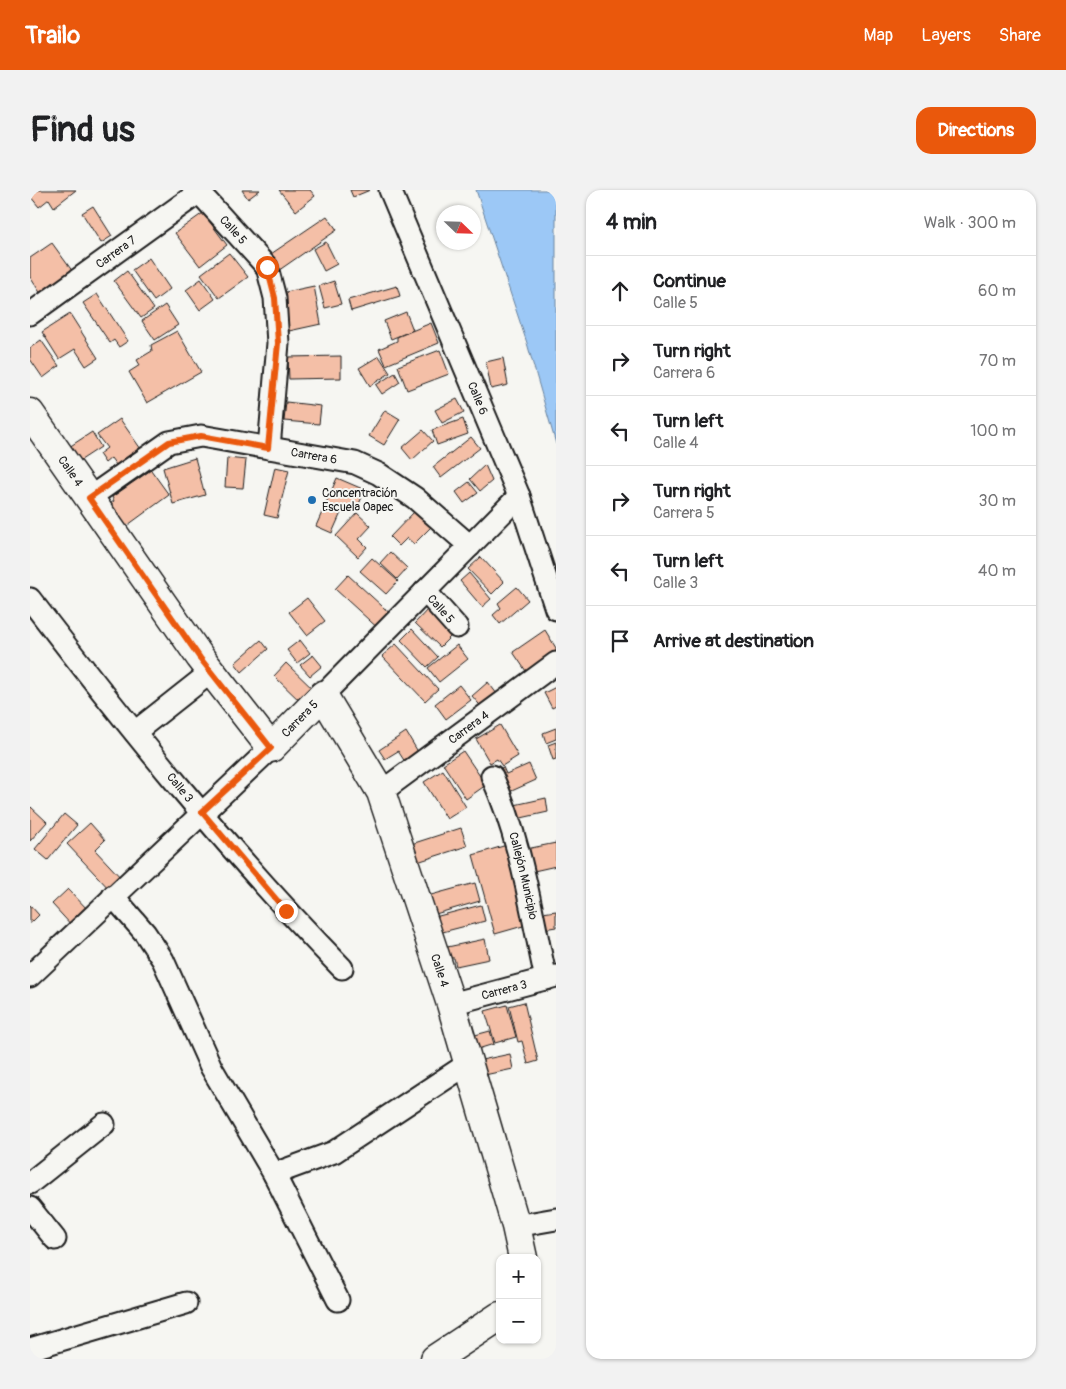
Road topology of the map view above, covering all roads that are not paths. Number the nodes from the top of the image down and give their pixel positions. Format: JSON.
{"nodes":[{"id":1,"x":390,"y":190,"type":"edge"},
{"id":2,"x":199,"y":191,"type":"edge"},
{"id":3,"x":30,"y":314,"type":"edge"},
{"id":4,"x":30,"y":413,"type":"edge"},
{"id":5,"x":268,"y":448,"type":"junction"},
{"id":6,"x":519,"y":496,"type":"junction"},
{"id":7,"x":89,"y":498,"type":"junction"},
{"id":8,"x":470,"y":546,"type":"junction"},
{"id":9,"x":425,"y":592,"type":"junction"},
{"id":10,"x":30,"y":599,"type":"edge"},
{"id":11,"x":556,"y":610,"type":"edge"},
{"id":12,"x":456,"y":627,"type":"dead end"},
{"id":13,"x":556,"y":663,"type":"edge"},
{"id":14,"x":211,"y":672,"type":"junction"},
{"id":15,"x":323,"y":695,"type":"junction"},
{"id":16,"x":134,"y":732,"type":"junction"},
{"id":17,"x":271,"y":748,"type":"junction"},
{"id":18,"x":492,"y":776,"type":"dead end"},
{"id":19,"x":381,"y":792,"type":"junction"},
{"id":20,"x":202,"y":812,"type":"junction"},
{"id":21,"x":113,"y":896,"type":"junction"},
{"id":22,"x":342,"y":968,"type":"dead end"},
{"id":23,"x":30,"y":976,"type":"edge"},
{"id":24,"x":551,"y":977,"type":"edge"},
{"id":25,"x":451,"y":1004,"type":"junction"},
{"id":26,"x":469,"y":1063,"type":"junction"},
{"id":27,"x":104,"y":1124,"type":"dead end"},
{"id":28,"x":274,"y":1174,"type":"junction"},
{"id":29,"x":30,"y":1182,"type":"edge"},
{"id":30,"x":30,"y":1208,"type":"edge"},
{"id":31,"x":556,"y":1219,"type":"edge"},
{"id":32,"x":516,"y":1226,"type":"junction"},
{"id":33,"x":55,"y":1239,"type":"dead end"},
{"id":34,"x":522,"y":1254,"type":"edge"},
{"id":35,"x":338,"y":1300,"type":"dead end"},
{"id":36,"x":186,"y":1303,"type":"dead end"},
{"id":37,"x":496,"y":1319,"type":"edge"},
{"id":38,"x":30,"y":1349,"type":"edge"},
{"id":39,"x":435,"y":1359,"type":"edge"}],
"edges":[{"from":1,"to":6,"type":"street","name":"Calle 6"},
{"from":2,"to":3,"type":"street","name":"Carrera 7"},
{"from":2,"to":5,"type":"street","name":"Calle 5"},
{"from":4,"to":7,"type":"street","name":"Calle 4"},
{"from":5,"to":7,"type":"street","name":"Carrera 6"},
{"from":5,"to":8,"type":"street","name":"Carrera 6"},
{"from":6,"to":8,"type":"street","name":"Carrera 5"},
{"from":6,"to":11,"type":"street","name":"Calle 6"},
{"from":7,"to":14,"type":"street","name":"Calle 4"},
{"from":8,"to":9,"type":"street","name":"Carrera 5"},
{"from":9,"to":12,"type":"street","name":"Calle 5"},
{"from":9,"to":15,"type":"street","name":"Carrera 5"},
{"from":10,"to":16,"type":"street","name":"Calle 3"},
{"from":13,"to":19,"type":"street","name":"Carrera 4"},
{"from":14,"to":16,"type":"street"},
{"from":14,"to":17,"type":"street","name":"Calle 4"},
{"from":15,"to":17,"type":"street","name":"Carrera 5"},
{"from":15,"to":19,"type":"street","name":"Calle 4"},
{"from":16,"to":20,"type":"street","name":"Calle 3"},
{"from":17,"to":20,"type":"street","name":"Carrera 5"},
{"from":18,"to":24,"type":"street","name":"Callejón Municipio"},
{"from":19,"to":25,"type":"street","name":"Calle 4"},
{"from":20,"to":21,"type":"street","name":"Carrera 5"},
{"from":20,"to":22,"type":"street","name":"Calle 3"},
{"from":21,"to":23,"type":"street","name":"Carrera 5"},
{"from":21,"to":28,"type":"street"},
{"from":24,"to":25,"type":"street","name":"Carrera 3"},
{"from":25,"to":26,"type":"street","name":"Calle 4"},
{"from":26,"to":28,"type":"street"},
{"from":26,"to":32,"type":"street","name":"Calle 4"},
{"from":27,"to":29,"type":"street"},
{"from":28,"to":35,"type":"street"},
{"from":30,"to":33,"type":"street"},
{"from":31,"to":32,"type":"street"},
{"from":32,"to":34,"type":"street","name":"Calle 4"},
{"from":36,"to":38,"type":"street"},
{"from":37,"to":39,"type":"street"}]}
